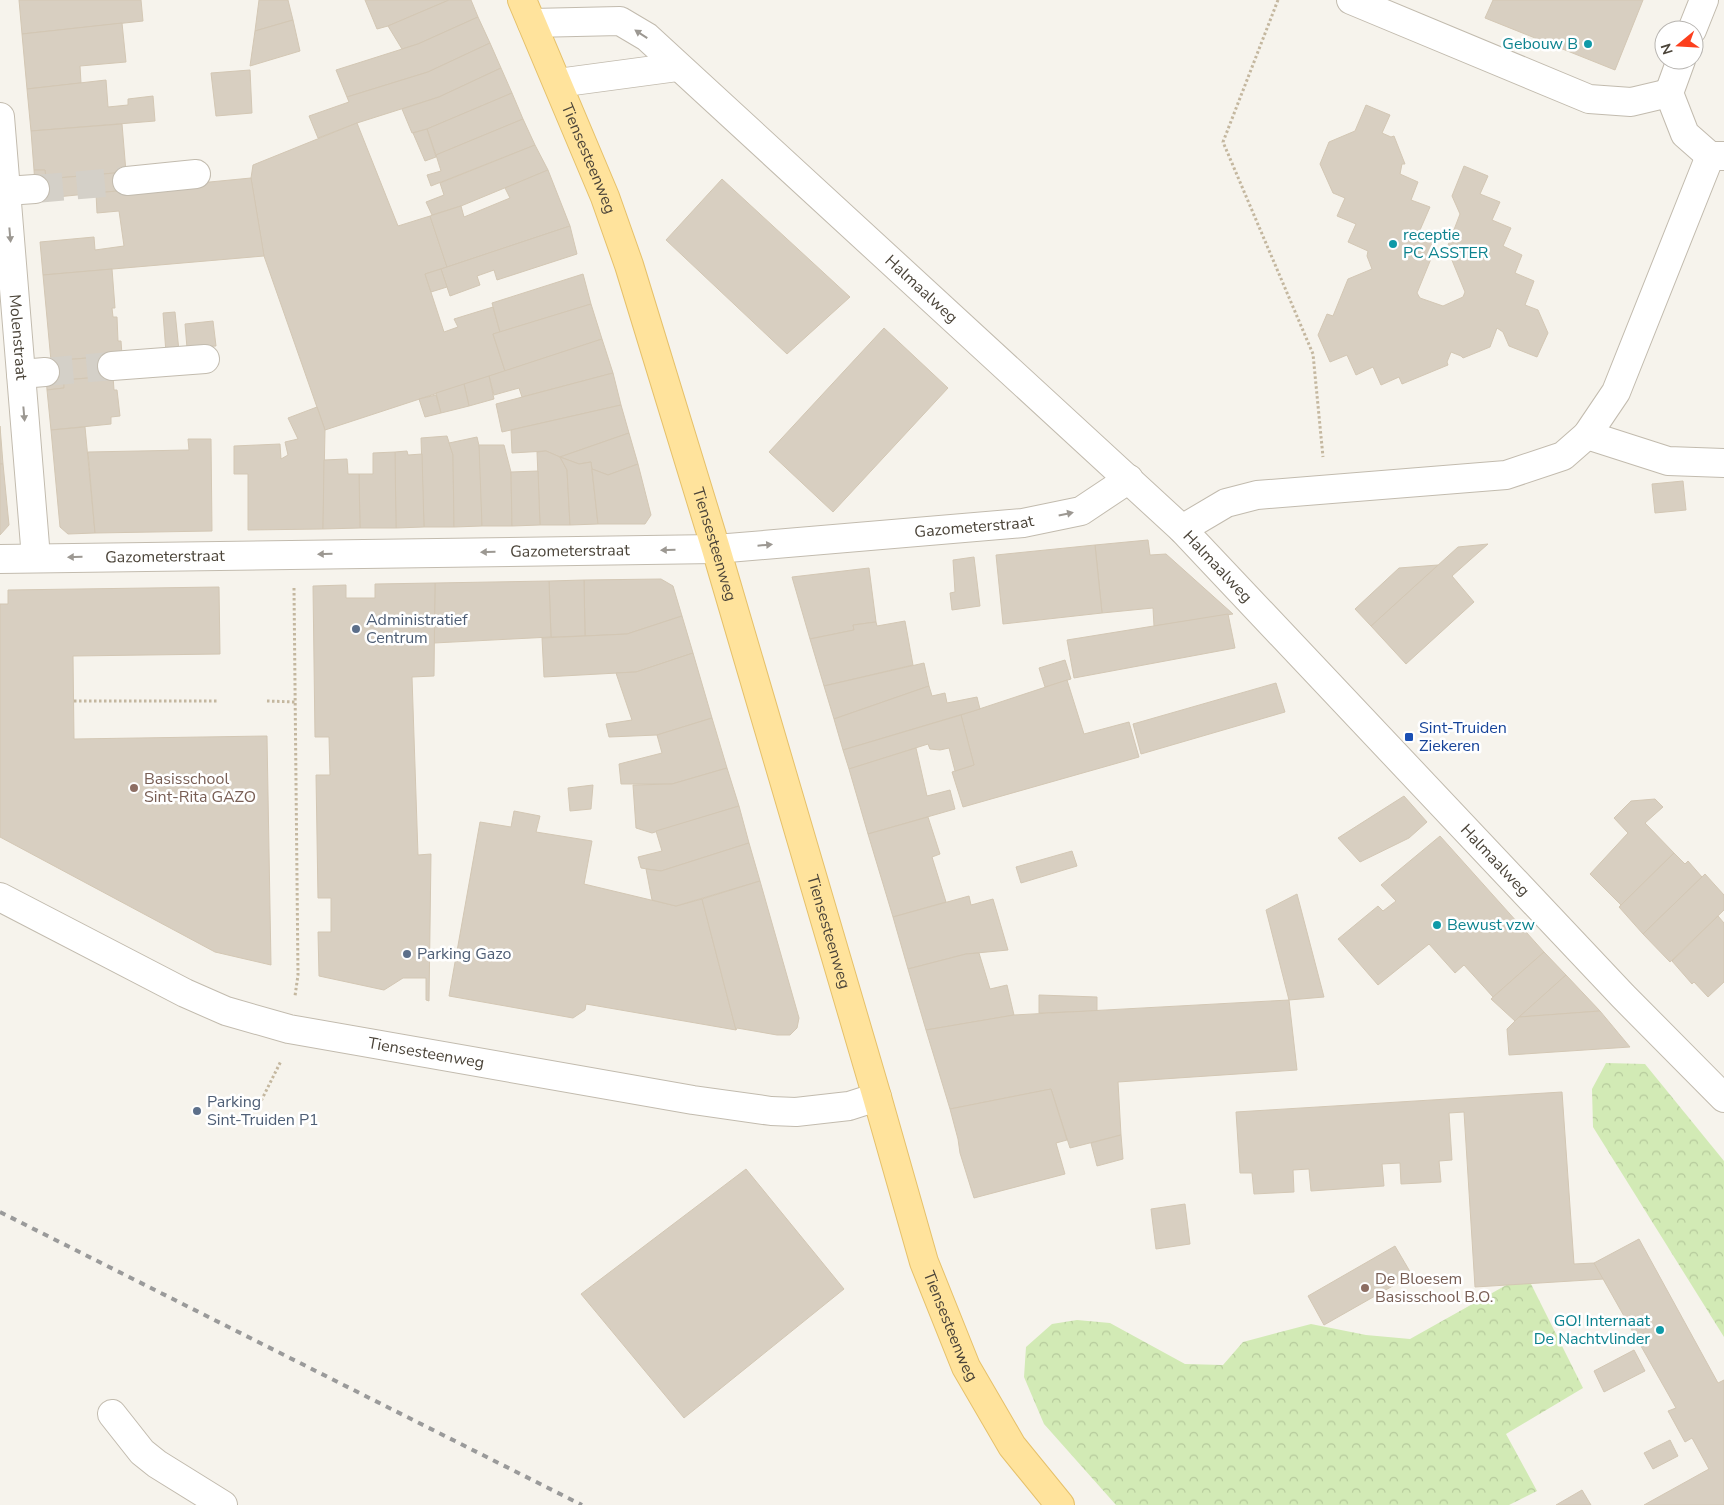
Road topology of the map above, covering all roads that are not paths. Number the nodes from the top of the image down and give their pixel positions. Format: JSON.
{"nodes":[{"id":1,"x":1351,"y":0,"type":"edge"},
{"id":2,"x":1704,"y":0,"type":"edge"},
{"id":3,"x":527,"y":11,"type":"edge"},
{"id":4,"x":1696,"y":20,"type":"edge"},
{"id":5,"x":677,"y":66,"type":"junction"},
{"id":6,"x":1677,"y":70,"type":"edge"},
{"id":7,"x":558,"y":83,"type":"junction"},
{"id":8,"x":1669,"y":93,"type":"junction"},
{"id":9,"x":0,"y":117,"type":"edge"},
{"id":10,"x":1717,"y":156,"type":"edge"},
{"id":11,"x":196,"y":174,"type":"dead end"},
{"id":12,"x":127,"y":181,"type":"tunnel mouth"},
{"id":13,"x":35,"y":189,"type":"tunnel mouth"},
{"id":14,"x":6,"y":190,"type":"junction"},
{"id":15,"x":205,"y":359,"type":"dead end"},
{"id":16,"x":112,"y":366,"type":"tunnel mouth"},
{"id":17,"x":1587,"y":436,"type":"junction"},
{"id":18,"x":1724,"y":463,"type":"edge"},
{"id":19,"x":1129,"y":478,"type":"junction"},
{"id":20,"x":1182,"y":529,"type":"junction"},
{"id":21,"x":716,"y":549,"type":"junction"},
{"id":22,"x":36,"y":558,"type":"junction"},
{"id":23,"x":0,"y":559,"type":"edge"},
{"id":24,"x":0,"y":896,"type":"edge"},
{"id":25,"x":877,"y":1097,"type":"junction"},
{"id":26,"x":1724,"y":1098,"type":"edge"},
{"id":27,"x":112,"y":1414,"type":"dead end"},
{"id":28,"x":223,"y":1505,"type":"edge"},
{"id":29,"x":1060,"y":1505,"type":"edge"}],
"edges":[{"from":1,"to":8,"type":"street"},
{"from":2,"to":4,"type":"street"},
{"from":5,"to":3,"type":"street","name":"Halmaalweg","one_way":true},
{"from":3,"to":7,"type":"main road","name":"Tiensesteenweg"},
{"from":5,"to":7,"type":"street"},
{"from":5,"to":19,"type":"street","name":"Halmaalweg"},
{"from":6,"to":8,"type":"street"},
{"from":7,"to":21,"type":"main road","name":"Tiensesteenweg"},
{"from":8,"to":10,"type":"street"},
{"from":9,"to":14,"type":"street","name":"Molenstraat"},
{"from":10,"to":17,"type":"street"},
{"from":11,"to":12,"type":"street"},
{"from":13,"to":14,"type":"street"},
{"from":14,"to":22,"type":"street","name":"Molenstraat","one_way":true},
{"from":15,"to":16,"type":"street"},
{"from":17,"to":18,"type":"street"},
{"from":17,"to":20,"type":"street"},
{"from":19,"to":20,"type":"street","name":"Halmaalweg"},
{"from":21,"to":19,"type":"street","name":"Gazometerstraat","one_way":true},
{"from":20,"to":26,"type":"street","name":"Halmaalweg"},
{"from":21,"to":22,"type":"street","name":"Gazometerstraat","one_way":true},
{"from":21,"to":25,"type":"main road","name":"Tiensesteenweg"},
{"from":22,"to":23,"type":"street","name":"Gazometerstraat"},
{"from":24,"to":25,"type":"street","name":"Tiensesteenweg"},
{"from":25,"to":29,"type":"main road","name":"Tiensesteenweg"},
{"from":27,"to":28,"type":"street"}]}
